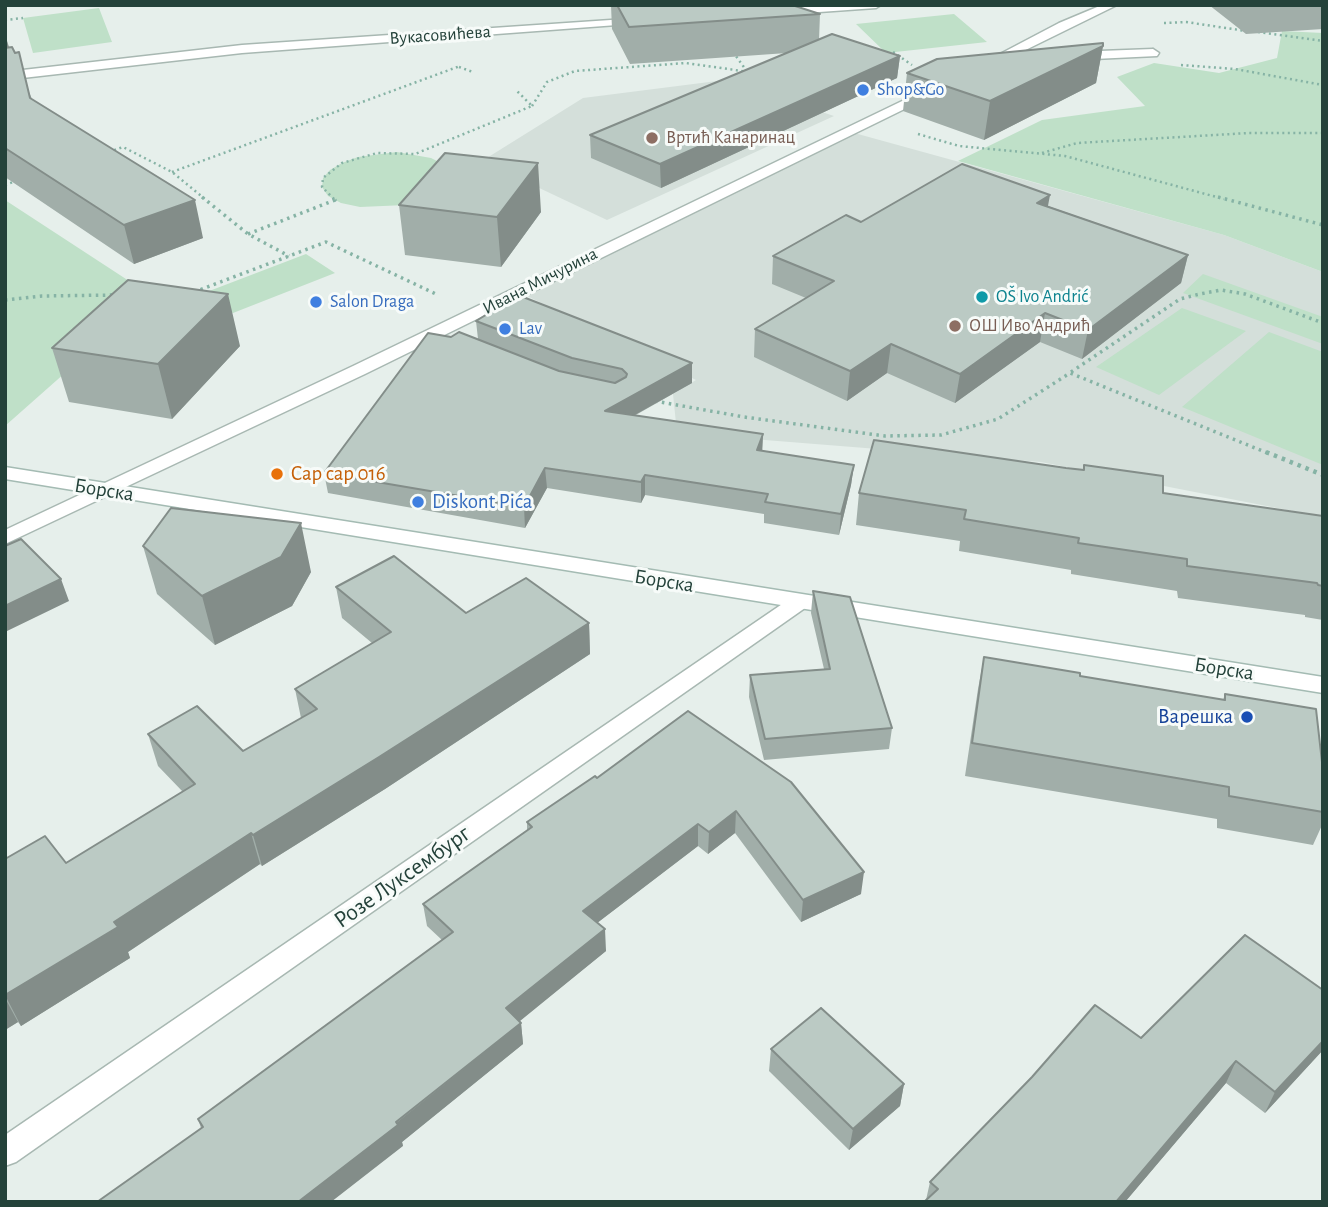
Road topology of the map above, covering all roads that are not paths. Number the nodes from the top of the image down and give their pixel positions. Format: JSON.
{"nodes":[{"id":1,"x":876,"y":5,"type":"edge"},
{"id":2,"x":1112,"y":5,"type":"edge"},
{"id":3,"x":764,"y":13,"type":"edge"},
{"id":4,"x":1070,"y":13,"type":"edge"},
{"id":5,"x":654,"y":20,"type":"edge"},
{"id":6,"x":1153,"y":53,"type":"dead end"},
{"id":7,"x":1008,"y":54,"type":"junction"},
{"id":8,"x":1031,"y":55,"type":"edge"},
{"id":9,"x":1055,"y":56,"type":"edge"},
{"id":10,"x":975,"y":69,"type":"edge"},
{"id":11,"x":5,"y":76,"type":"edge"},
{"id":12,"x":942,"y":85,"type":"edge"},
{"id":13,"x":437,"y":332,"type":"junction"},
{"id":14,"x":461,"y":342,"type":"edge"},
{"id":15,"x":5,"y":473,"type":"edge"},
{"id":16,"x":105,"y":491,"type":"junction"},
{"id":17,"x":5,"y":538,"type":"edge"},
{"id":18,"x":798,"y":603,"type":"junction"},
{"id":19,"x":1323,"y":685,"type":"edge"},
{"id":20,"x":5,"y":1152,"type":"edge"}],
"edges":[{"from":1,"to":3,"type":"street"},
{"from":2,"to":4,"type":"street"},
{"from":4,"to":7,"type":"street"},
{"from":5,"to":11,"type":"street","name":"Вукасовићева"},
{"from":6,"to":9,"type":"street"},
{"from":7,"to":8,"type":"street"},
{"from":7,"to":10,"type":"street"},
{"from":12,"to":13,"type":"street","name":"Ивана Мичурина"},
{"from":13,"to":14,"type":"street"},
{"from":13,"to":16,"type":"street","name":"Ивана Мичурина"},
{"from":15,"to":16,"type":"street","name":"Борска"},
{"from":16,"to":17,"type":"street","name":"Ивана Мичурина"},
{"from":16,"to":18,"type":"street","name":"Борска"},
{"from":18,"to":19,"type":"street","name":"Борска"},
{"from":18,"to":20,"type":"street","name":"Розе Луксембург"}]}
